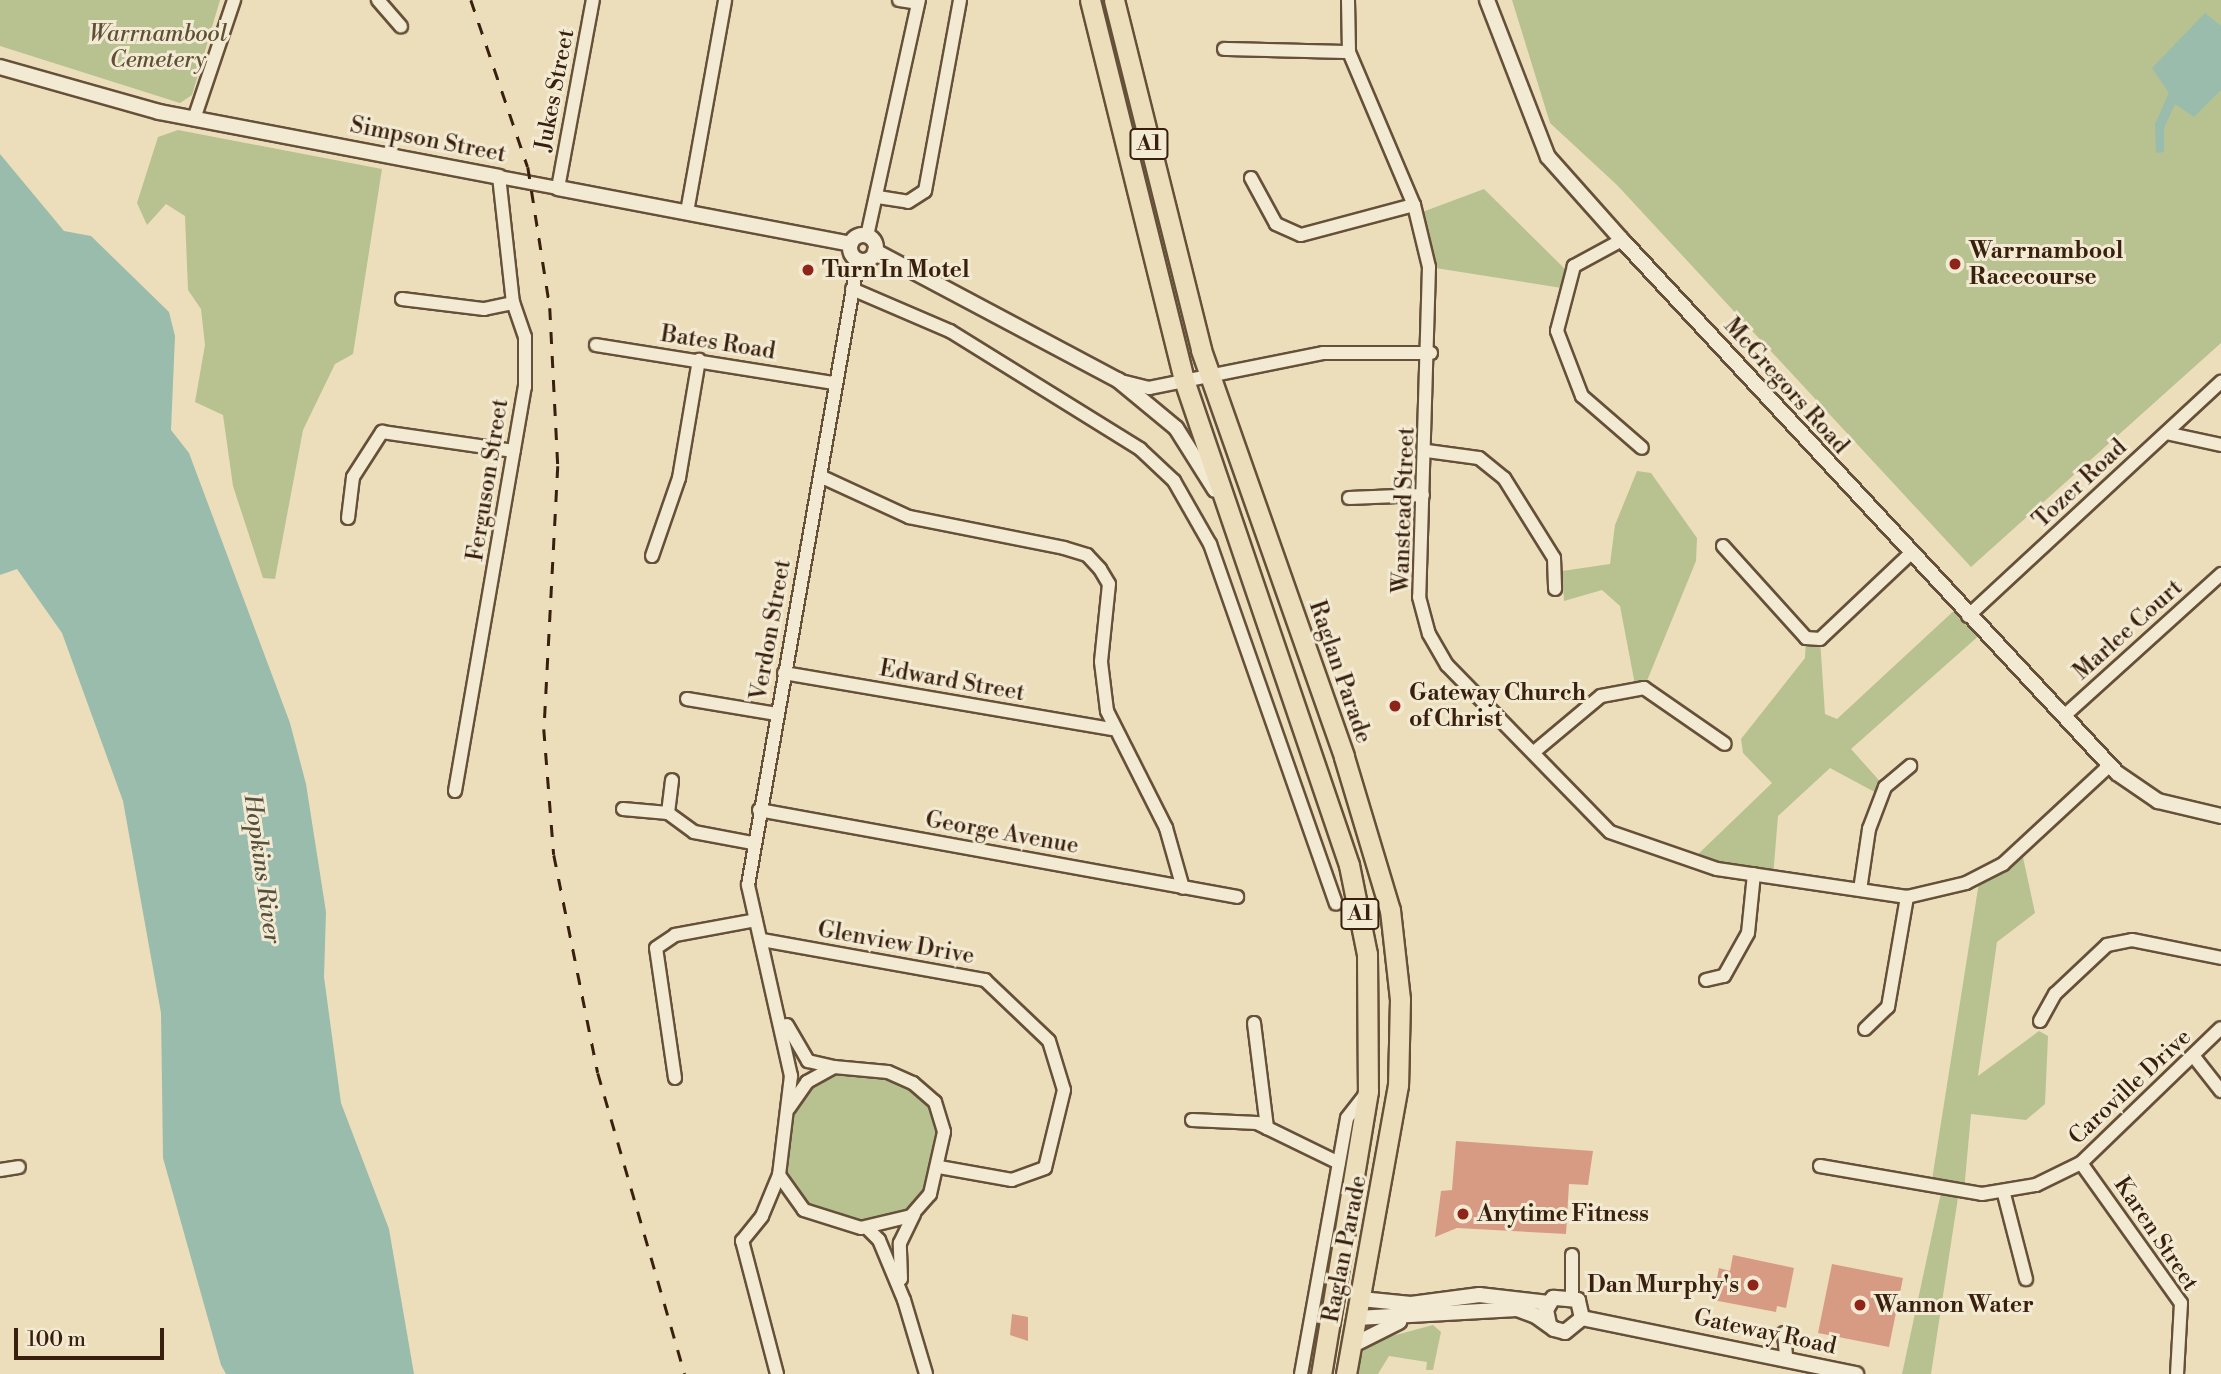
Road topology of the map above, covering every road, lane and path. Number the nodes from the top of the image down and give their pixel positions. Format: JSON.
{"nodes":[{"id":1,"x":234,"y":0,"type":"edge"},
{"id":2,"x":378,"y":0,"type":"edge"},
{"id":3,"x":593,"y":0,"type":"edge"},
{"id":4,"x":725,"y":0,"type":"edge"},
{"id":5,"x":899,"y":0,"type":"edge"},
{"id":6,"x":960,"y":0,"type":"edge"},
{"id":7,"x":1090,"y":0,"type":"edge"},
{"id":8,"x":1114,"y":0,"type":"edge"},
{"id":9,"x":1348,"y":0,"type":"edge"},
{"id":10,"x":1487,"y":0,"type":"edge"},
{"id":11,"x":918,"y":2,"type":"edge"},
{"id":12,"x":401,"y":26,"type":"dead end"},
{"id":13,"x":1224,"y":49,"type":"dead end"},
{"id":14,"x":1349,"y":52,"type":"junction"},
{"id":15,"x":0,"y":67,"type":"edge"},
{"id":16,"x":194,"y":120,"type":"junction"},
{"id":17,"x":499,"y":177,"type":"junction"},
{"id":18,"x":1251,"y":178,"type":"dead end"},
{"id":19,"x":558,"y":188,"type":"junction"},
{"id":20,"x":878,"y":197,"type":"junction"},
{"id":21,"x":1414,"y":205,"type":"junction"},
{"id":22,"x":687,"y":212,"type":"junction"},
{"id":23,"x":867,"y":236,"type":"junction"},
{"id":24,"x":1622,"y":240,"type":"junction"},
{"id":25,"x":851,"y":244,"type":"junction"},
{"id":26,"x":875,"y":251,"type":"junction"},
{"id":27,"x":858,"y":260,"type":"junction"},
{"id":28,"x":852,"y":289,"type":"junction"},
{"id":29,"x":402,"y":299,"type":"dead end"},
{"id":30,"x":513,"y":303,"type":"junction"},
{"id":31,"x":596,"y":345,"type":"dead end"},
{"id":32,"x":1431,"y":353,"type":"junction"},
{"id":33,"x":699,"y":360,"type":"junction"},
{"id":34,"x":1211,"y":375,"type":"junction"},
{"id":35,"x":1118,"y":380,"type":"junction"},
{"id":36,"x":1184,"y":380,"type":"junction"},
{"id":37,"x":2221,"y":382,"type":"edge"},
{"id":38,"x":833,"y":383,"type":"junction"},
{"id":39,"x":2166,"y":433,"type":"junction"},
{"id":40,"x":2221,"y":445,"type":"edge"},
{"id":41,"x":1642,"y":448,"type":"dead end"},
{"id":42,"x":514,"y":451,"type":"junction"},
{"id":43,"x":1427,"y":451,"type":"junction"},
{"id":44,"x":822,"y":477,"type":"junction"},
{"id":45,"x":1423,"y":495,"type":"junction"},
{"id":46,"x":1349,"y":498,"type":"dead end"},
{"id":47,"x":348,"y":518,"type":"dead end"},
{"id":48,"x":1723,"y":546,"type":"dead end"},
{"id":49,"x":1240,"y":549,"type":"junction"},
{"id":50,"x":1910,"y":554,"type":"junction"},
{"id":51,"x":652,"y":556,"type":"dead end"},
{"id":52,"x":2221,"y":574,"type":"edge"},
{"id":53,"x":1555,"y":589,"type":"dead end"},
{"id":54,"x":1968,"y":616,"type":"junction"},
{"id":55,"x":784,"y":673,"type":"junction"},
{"id":56,"x":687,"y":699,"type":"dead end"},
{"id":57,"x":777,"y":714,"type":"junction"},
{"id":58,"x":2064,"y":716,"type":"junction"},
{"id":59,"x":1112,"y":730,"type":"junction"},
{"id":60,"x":1725,"y":744,"type":"dead end"},
{"id":61,"x":1534,"y":752,"type":"junction"},
{"id":62,"x":1344,"y":757,"type":"junction"},
{"id":63,"x":2110,"y":765,"type":"junction"},
{"id":64,"x":1910,"y":766,"type":"dead end"},
{"id":65,"x":1316,"y":768,"type":"junction"},
{"id":66,"x":1294,"y":776,"type":"junction"},
{"id":67,"x":673,"y":779,"type":"dead end"},
{"id":68,"x":455,"y":790,"type":"dead end"},
{"id":69,"x":623,"y":809,"type":"dead end"},
{"id":70,"x":759,"y":810,"type":"junction"},
{"id":71,"x":668,"y":813,"type":"junction"},
{"id":72,"x":2221,"y":816,"type":"edge"},
{"id":73,"x":753,"y":843,"type":"junction"},
{"id":74,"x":1754,"y":874,"type":"junction"},
{"id":75,"x":1183,"y":888,"type":"junction"},
{"id":76,"x":1860,"y":890,"type":"junction"},
{"id":77,"x":1237,"y":897,"type":"dead end"},
{"id":78,"x":1907,"y":897,"type":"junction"},
{"id":79,"x":1336,"y":904,"type":"dead end"},
{"id":80,"x":756,"y":920,"type":"junction"},
{"id":81,"x":762,"y":940,"type":"junction"},
{"id":82,"x":2221,"y":958,"type":"edge"},
{"id":83,"x":1706,"y":980,"type":"dead end"},
{"id":84,"x":778,"y":1005,"type":"junction"},
{"id":85,"x":2040,"y":1021,"type":"dead end"},
{"id":86,"x":1254,"y":1023,"type":"dead end"},
{"id":87,"x":2221,"y":1028,"type":"edge"},
{"id":88,"x":1865,"y":1029,"type":"dead end"},
{"id":89,"x":2195,"y":1058,"type":"junction"},
{"id":90,"x":834,"y":1067,"type":"junction"},
{"id":91,"x":675,"y":1078,"type":"dead end"},
{"id":92,"x":1368,"y":1091,"type":"junction"},
{"id":93,"x":2221,"y":1091,"type":"edge"},
{"id":94,"x":789,"y":1108,"type":"junction"},
{"id":95,"x":1192,"y":1120,"type":"dead end"},
{"id":96,"x":1267,"y":1128,"type":"junction"},
{"id":97,"x":1339,"y":1163,"type":"junction"},
{"id":98,"x":2081,"y":1163,"type":"junction"},
{"id":99,"x":1820,"y":1166,"type":"dead end"},
{"id":100,"x":19,"y":1167,"type":"dead end"},
{"id":101,"x":939,"y":1167,"type":"junction"},
{"id":102,"x":0,"y":1170,"type":"edge"},
{"id":103,"x":779,"y":1175,"type":"junction"},
{"id":104,"x":2004,"y":1194,"type":"junction"},
{"id":105,"x":916,"y":1211,"type":"junction"},
{"id":106,"x":867,"y":1228,"type":"junction"},
{"id":107,"x":1572,"y":1255,"type":"dead end"},
{"id":108,"x":2026,"y":1279,"type":"dead end"},
{"id":109,"x":1560,"y":1298,"type":"junction"},
{"id":110,"x":904,"y":1300,"type":"junction"},
{"id":111,"x":1333,"y":1304,"type":"junction"},
{"id":112,"x":1359,"y":1308,"type":"junction"},
{"id":113,"x":1410,"y":1318,"type":"junction"},
{"id":114,"x":1582,"y":1318,"type":"junction"},
{"id":115,"x":1549,"y":1324,"type":"junction"},
{"id":116,"x":1351,"y":1346,"type":"junction"},
{"id":117,"x":777,"y":1374,"type":"edge"},
{"id":118,"x":926,"y":1374,"type":"edge"},
{"id":119,"x":1301,"y":1374,"type":"edge"},
{"id":120,"x":1321,"y":1374,"type":"edge"},
{"id":121,"x":1346,"y":1374,"type":"edge"},
{"id":122,"x":1856,"y":1374,"type":"edge"},
{"id":123,"x":2177,"y":1374,"type":"edge"}],
"edges":[{"from":1,"to":16,"type":"street"},
{"from":2,"to":12,"type":"street"},
{"from":3,"to":19,"type":"street","name":"Jukes Street"},
{"from":4,"to":22,"type":"street"},
{"from":5,"to":11,"type":"street"},
{"from":6,"to":20,"type":"street"},
{"from":7,"to":36,"type":"highway","name":"Raglan Parade","number":"A1"},
{"from":8,"to":34,"type":"highway","name":"Raglan Parade","number":"A1"},
{"from":9,"to":14,"type":"street","name":"Wanstead Street"},
{"from":10,"to":24,"type":"street","name":"McGregors Road"},
{"from":11,"to":20,"type":"street"},
{"from":13,"to":14,"type":"street"},
{"from":14,"to":21,"type":"street","name":"Wanstead Street"},
{"from":15,"to":16,"type":"street","name":"Simpson Street"},
{"from":16,"to":17,"type":"street","name":"Simpson Street"},
{"from":17,"to":19,"type":"street","name":"Simpson Street"},
{"from":17,"to":30,"type":"street","name":"Ferguson Street"},
{"from":18,"to":21,"type":"street"},
{"from":19,"to":22,"type":"street","name":"Simpson Street"},
{"from":20,"to":23,"type":"street"},
{"from":21,"to":32,"type":"street","name":"Wanstead Street"},
{"from":22,"to":25,"type":"street","name":"Simpson Street"},
{"from":23,"to":25,"type":"street"},
{"from":23,"to":26,"type":"street"},
{"from":24,"to":41,"type":"street"},
{"from":24,"to":50,"type":"street","name":"McGregors Road"},
{"from":25,"to":27,"type":"street"},
{"from":26,"to":27,"type":"street"},
{"from":26,"to":35,"type":"street"},
{"from":27,"to":28,"type":"street","name":"Verdon Street"},
{"from":28,"to":38,"type":"street","name":"Verdon Street"},
{"from":28,"to":66,"type":"street"},
{"from":29,"to":30,"type":"street"},
{"from":30,"to":42,"type":"street","name":"Ferguson Street"},
{"from":31,"to":33,"type":"street","name":"Bates Road"},
{"from":32,"to":34,"type":"street"},
{"from":32,"to":43,"type":"street","name":"Wanstead Street"},
{"from":33,"to":38,"type":"street","name":"Bates Road"},
{"from":33,"to":51,"type":"street"},
{"from":34,"to":36,"type":"street"},
{"from":34,"to":62,"type":"highway","name":"Raglan Parade","number":"A1"},
{"from":35,"to":36,"type":"street"},
{"from":35,"to":49,"type":"street"},
{"from":36,"to":49,"type":"highway","name":"Raglan Parade","number":"A1"},
{"from":37,"to":39,"type":"street","name":"Tozer Road"},
{"from":38,"to":44,"type":"street","name":"Verdon Street"},
{"from":39,"to":40,"type":"street"},
{"from":39,"to":54,"type":"street","name":"Tozer Road"},
{"from":42,"to":47,"type":"street"},
{"from":42,"to":68,"type":"street","name":"Ferguson Street"},
{"from":43,"to":45,"type":"street","name":"Wanstead Street"},
{"from":43,"to":53,"type":"street"},
{"from":44,"to":55,"type":"street","name":"Verdon Street"},
{"from":44,"to":59,"type":"street"},
{"from":45,"to":46,"type":"street"},
{"from":45,"to":61,"type":"street","name":"Wanstead Street"},
{"from":48,"to":50,"type":"street"},
{"from":49,"to":65,"type":"highway","name":"Raglan Parade","number":"A1"},
{"from":50,"to":54,"type":"street","name":"McGregors Road"},
{"from":52,"to":58,"type":"street","name":"Marlee Court"},
{"from":54,"to":58,"type":"street","name":"McGregors Road"},
{"from":55,"to":57,"type":"street","name":"Verdon Street"},
{"from":55,"to":59,"type":"street","name":"Edward Street"},
{"from":56,"to":57,"type":"street"},
{"from":57,"to":70,"type":"street","name":"Verdon Street"},
{"from":58,"to":63,"type":"street","name":"McGregors Road"},
{"from":59,"to":75,"type":"street"},
{"from":60,"to":61,"type":"street"},
{"from":61,"to":74,"type":"street","name":"Wanstead Street"},
{"from":62,"to":65,"type":"highway"},
{"from":62,"to":112,"type":"highway","name":"Raglan Parade","number":"A1"},
{"from":63,"to":72,"type":"street","name":"McGregors Road"},
{"from":63,"to":78,"type":"street","name":"Wanstead Street"},
{"from":64,"to":76,"type":"street"},
{"from":65,"to":66,"type":"street"},
{"from":65,"to":92,"type":"highway","name":"Raglan Parade","number":"A1"},
{"from":66,"to":79,"type":"street"},
{"from":67,"to":71,"type":"street"},
{"from":69,"to":71,"type":"street"},
{"from":70,"to":73,"type":"street","name":"Verdon Street"},
{"from":70,"to":75,"type":"street","name":"George Avenue"},
{"from":71,"to":73,"type":"street"},
{"from":73,"to":80,"type":"street","name":"Verdon Street"},
{"from":74,"to":76,"type":"street","name":"Wanstead Street"},
{"from":74,"to":83,"type":"street"},
{"from":75,"to":77,"type":"street","name":"George Avenue"},
{"from":76,"to":78,"type":"street","name":"Wanstead Street"},
{"from":78,"to":88,"type":"street"},
{"from":80,"to":81,"type":"street","name":"Verdon Street"},
{"from":80,"to":91,"type":"street"},
{"from":81,"to":84,"type":"street","name":"Verdon Street"},
{"from":81,"to":101,"type":"street","name":"Glenview Drive"},
{"from":82,"to":85,"type":"street"},
{"from":84,"to":90,"type":"street","name":"Verdon Street"},
{"from":84,"to":94,"type":"street","name":"Verdon Street"},
{"from":86,"to":96,"type":"street"},
{"from":87,"to":89,"type":"street","name":"Caroville Drive"},
{"from":89,"to":93,"type":"street"},
{"from":89,"to":98,"type":"street","name":"Caroville Drive"},
{"from":90,"to":94,"type":"street"},
{"from":90,"to":101,"type":"street"},
{"from":92,"to":97,"type":"street","name":"Raglan Parade"},
{"from":92,"to":111,"type":"highway","name":"Raglan Parade","number":"A1"},
{"from":94,"to":103,"type":"street"},
{"from":95,"to":96,"type":"street"},
{"from":96,"to":97,"type":"street"},
{"from":97,"to":119,"type":"street","name":"Raglan Parade"},
{"from":98,"to":104,"type":"street","name":"Caroville Drive"},
{"from":98,"to":123,"type":"street","name":"Karen Street"},
{"from":99,"to":104,"type":"street"},
{"from":100,"to":102,"type":"street"},
{"from":101,"to":105,"type":"street"},
{"from":103,"to":106,"type":"street"},
{"from":103,"to":117,"type":"street"},
{"from":104,"to":108,"type":"street"},
{"from":105,"to":106,"type":"street"},
{"from":105,"to":110,"type":"street"},
{"from":106,"to":110,"type":"street"},
{"from":107,"to":109,"type":"street"},
{"from":109,"to":112,"type":"street"},
{"from":109,"to":114,"type":"street"},
{"from":109,"to":115,"type":"street"},
{"from":110,"to":118,"type":"street"},
{"from":111,"to":112,"type":"street"},
{"from":111,"to":112,"type":"street"},
{"from":111,"to":120,"type":"highway","name":"Raglan Parade","number":"A1"},
{"from":112,"to":113,"type":"street"},
{"from":112,"to":116,"type":"highway","name":"Raglan Parade","number":"A1"},
{"from":113,"to":115,"type":"street"},
{"from":113,"to":116,"type":"street"},
{"from":114,"to":115,"type":"street"},
{"from":114,"to":122,"type":"street","name":"Gateway Road"},
{"from":116,"to":121,"type":"highway","name":"Raglan Parade","number":"A1"}]}
